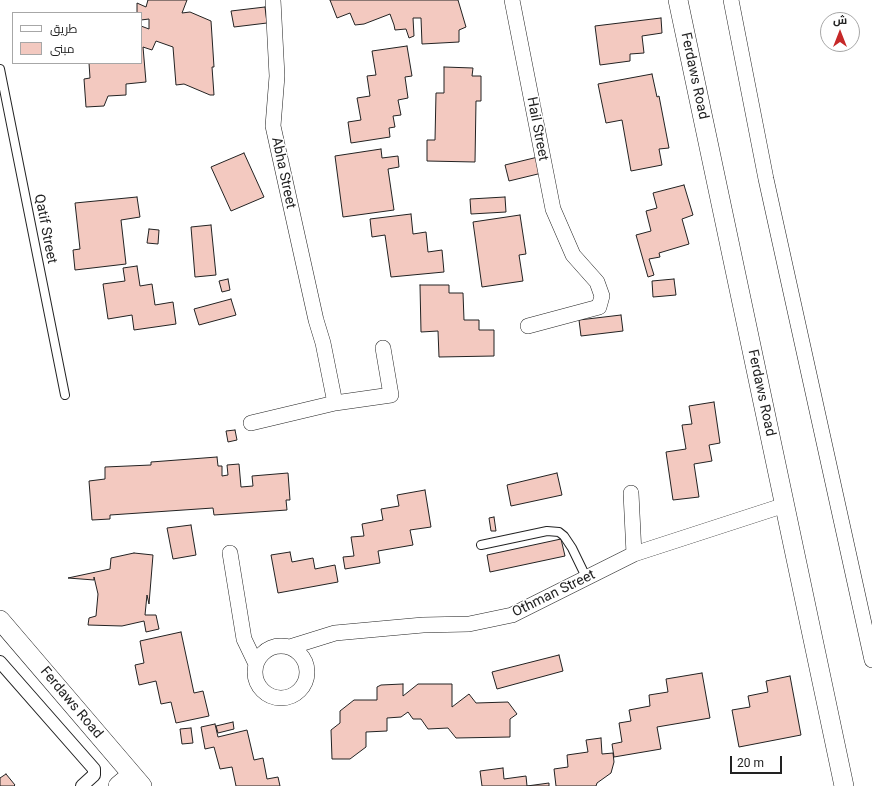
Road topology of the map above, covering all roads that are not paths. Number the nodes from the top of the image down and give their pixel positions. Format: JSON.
{"nodes":[{"id":1,"x":273,"y":0,"type":"edge"},
{"id":2,"x":512,"y":0,"type":"edge"},
{"id":3,"x":678,"y":0,"type":"edge"},
{"id":4,"x":731,"y":0,"type":"edge"},
{"id":5,"x":0,"y":69,"type":"edge"},
{"id":6,"x":528,"y":326,"type":"dead end"},
{"id":7,"x":383,"y":348,"type":"dead end"},
{"id":8,"x":65,"y":395,"type":"dead end"},
{"id":9,"x":335,"y":403,"type":"junction"},
{"id":10,"x":251,"y":423,"type":"dead end"},
{"id":11,"x":631,"y":493,"type":"dead end"},
{"id":12,"x":785,"y":505,"type":"junction"},
{"id":13,"x":481,"y":545,"type":"dead end"},
{"id":14,"x":230,"y":553,"type":"dead end"},
{"id":15,"x":634,"y":554,"type":"junction"},
{"id":16,"x":587,"y":579,"type":"junction"},
{"id":17,"x":0,"y":620,"type":"edge"},
{"id":18,"x":870,"y":643,"type":"edge"},
{"id":19,"x":290,"y":647,"type":"junction"},
{"id":20,"x":872,"y":660,"type":"edge"},
{"id":21,"x":0,"y":662,"type":"edge"},
{"id":22,"x":256,"y":664,"type":"junction"},
{"id":23,"x":130,"y":782,"type":"edge"},
{"id":24,"x":82,"y":786,"type":"edge"},
{"id":25,"x":844,"y":786,"type":"edge"}],
"edges":[{"from":1,"to":9,"type":"street","name":"Abha Street"},
{"from":2,"to":6,"type":"street","name":"Hail Street"},
{"from":3,"to":12,"type":"street","name":"Ferdaws Road"},
{"from":4,"to":18,"type":"street"},
{"from":5,"to":8,"type":"lane","name":"Qatif Street"},
{"from":7,"to":9,"type":"street"},
{"from":9,"to":10,"type":"street"},
{"from":11,"to":15,"type":"street"},
{"from":12,"to":15,"type":"street","name":"Othman Street"},
{"from":12,"to":25,"type":"street","name":"Ferdaws Road"},
{"from":13,"to":16,"type":"lane"},
{"from":14,"to":22,"type":"street"},
{"from":15,"to":16,"type":"street","name":"Othman Street"},
{"from":16,"to":19,"type":"street","name":"Othman Street"},
{"from":17,"to":23,"type":"street","name":"Ferdaws Road"},
{"from":18,"to":20,"type":"street"},
{"from":19,"to":22,"type":"street"},
{"from":19,"to":22,"type":"street"},
{"from":21,"to":24,"type":"street"}]}
